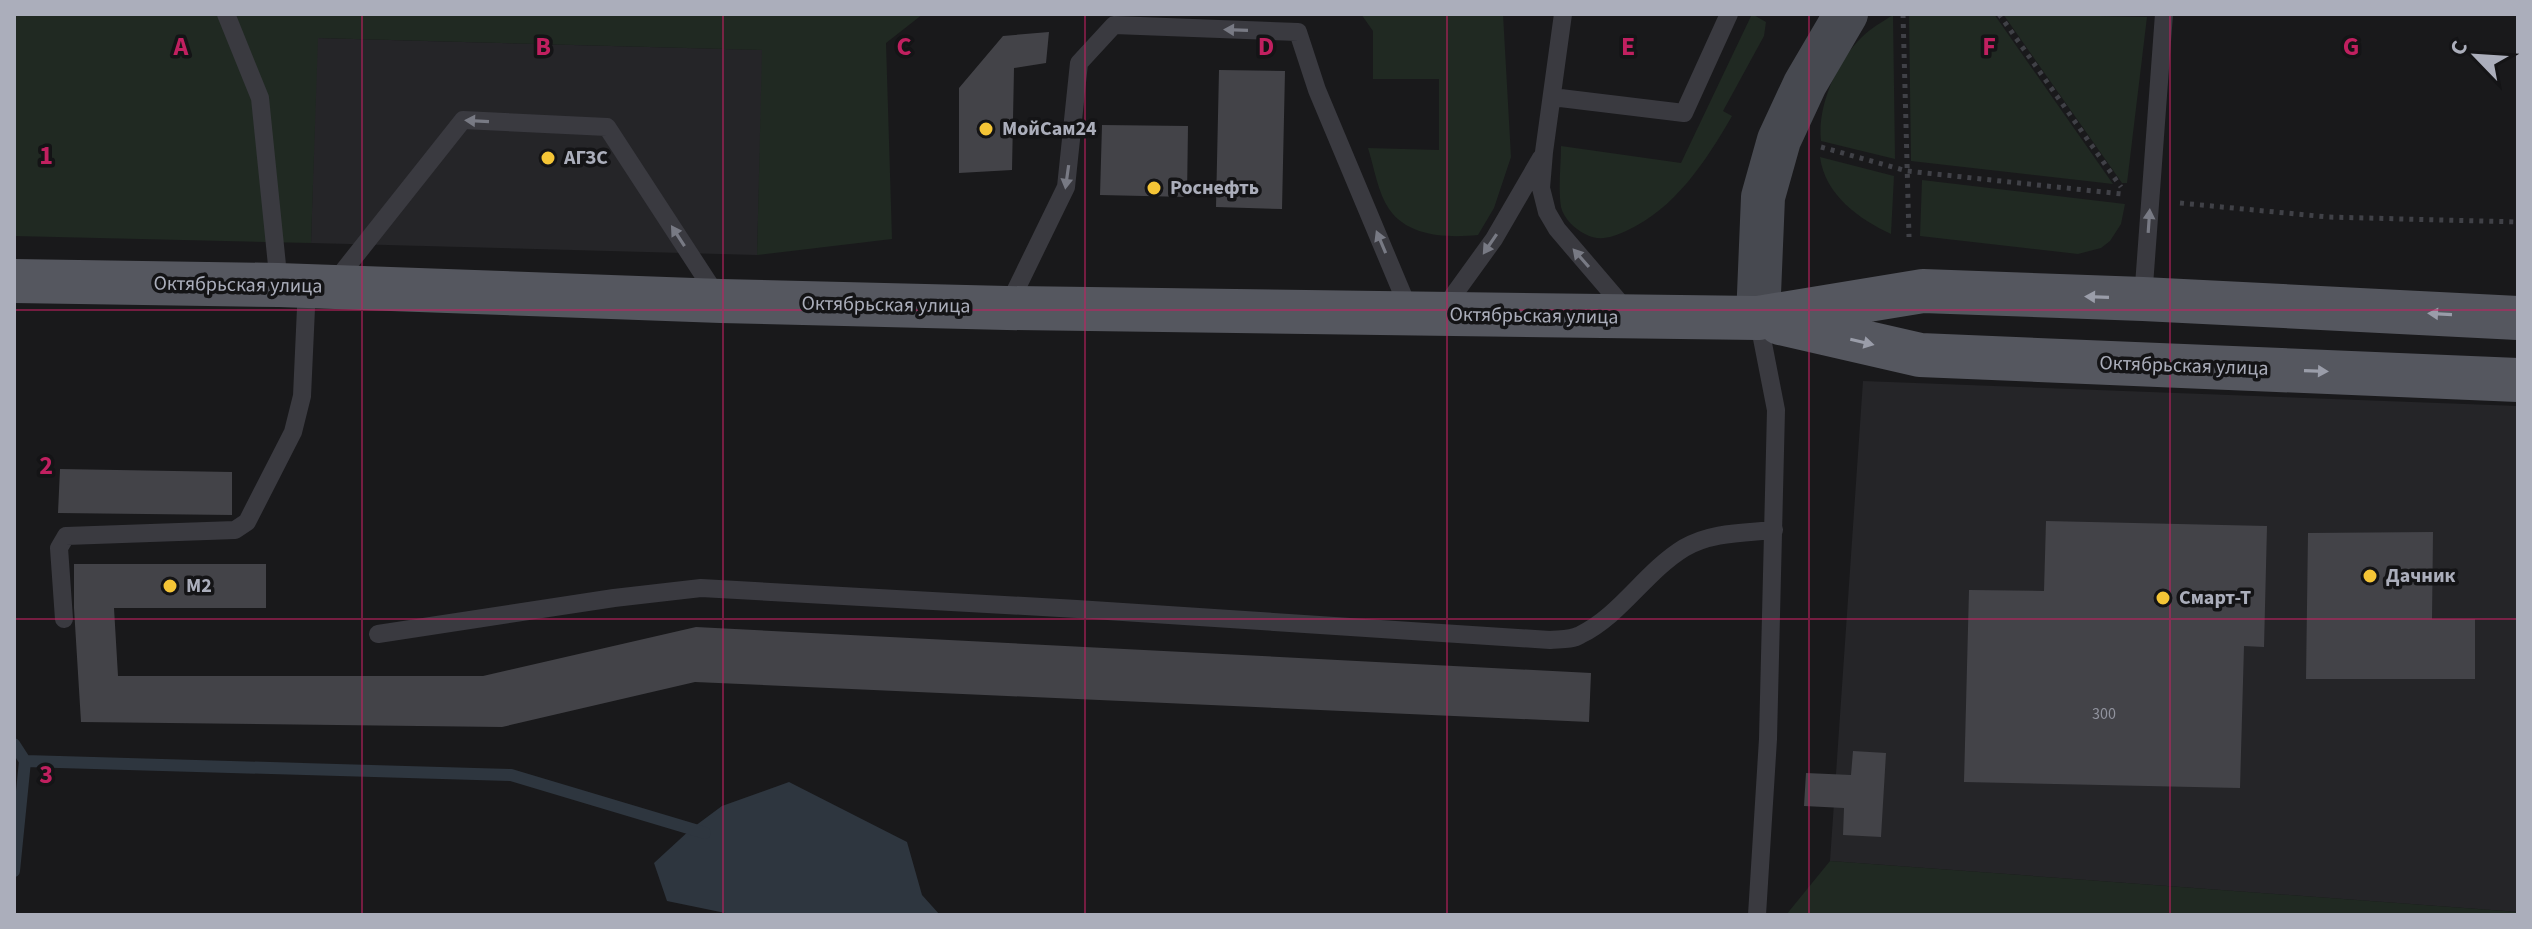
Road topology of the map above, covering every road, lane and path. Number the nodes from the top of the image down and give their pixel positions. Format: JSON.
{"nodes":[{"id":1,"x":226,"y":14,"type":"edge"},
{"id":2,"x":1563,"y":14,"type":"edge"},
{"id":3,"x":1725,"y":14,"type":"edge"},
{"id":4,"x":1903,"y":14,"type":"edge"},
{"id":5,"x":1999,"y":14,"type":"edge"},
{"id":6,"x":2164,"y":14,"type":"edge"},
{"id":7,"x":1844,"y":15,"type":"edge"},
{"id":8,"x":1552,"y":97,"type":"junction"},
{"id":9,"x":1544,"y":152,"type":"junction"},
{"id":10,"x":2126,"y":194,"type":"dead end"},
{"id":11,"x":1909,"y":237,"type":"dead end"},
{"id":12,"x":14,"y":281,"type":"edge"},
{"id":13,"x":306,"y":286,"type":"junction"},
{"id":14,"x":2143,"y":299,"type":"junction"},
{"id":15,"x":721,"y":301,"type":"junction"},
{"id":16,"x":1007,"y":308,"type":"junction"},
{"id":17,"x":1425,"y":315,"type":"junction"},
{"id":18,"x":1632,"y":317,"type":"junction"},
{"id":19,"x":2517,"y":317,"type":"edge"},
{"id":20,"x":1758,"y":318,"type":"junction"},
{"id":21,"x":2518,"y":380,"type":"edge"},
{"id":22,"x":1774,"y":530,"type":"junction"},
{"id":23,"x":64,"y":619,"type":"dead end"},
{"id":24,"x":378,"y":634,"type":"dead end"},
{"id":25,"x":1757,"y":915,"type":"edge"}],
"edges":[{"from":1,"to":13,"type":"lane"},
{"from":2,"to":8,"type":"lane"},
{"from":3,"to":8,"type":"lane"},
{"from":4,"to":11,"type":"path"},
{"from":5,"to":10,"type":"path"},
{"from":14,"to":6,"type":"lane","one_way":true},
{"from":7,"to":20,"type":"main road"},
{"from":8,"to":9,"type":"lane"},
{"from":9,"to":17,"type":"lane","one_way":true},
{"from":18,"to":9,"type":"lane","one_way":true},
{"from":12,"to":13,"type":"main road","name":"Октябрьская улица"},
{"from":13,"to":15,"type":"main road","name":"Октябрьская улица"},
{"from":15,"to":13,"type":"lane","one_way":true},
{"from":13,"to":23,"type":"lane"},
{"from":19,"to":14,"type":"main road","name":"Октябрьская улица","one_way":true},
{"from":14,"to":20,"type":"main road","name":"Октябрьская улица","one_way":true},
{"from":15,"to":16,"type":"main road","name":"Октябрьская улица"},
{"from":16,"to":17,"type":"main road","name":"Октябрьская улица"},
{"from":17,"to":16,"type":"lane","one_way":true},
{"from":17,"to":18,"type":"main road","name":"Октябрьская улица"},
{"from":18,"to":20,"type":"main road","name":"Октябрьская улица"},
{"from":20,"to":21,"type":"main road","name":"Октябрьская улица","one_way":true},
{"from":20,"to":22,"type":"lane"},
{"from":22,"to":24,"type":"lane"},
{"from":22,"to":25,"type":"lane"}]}
